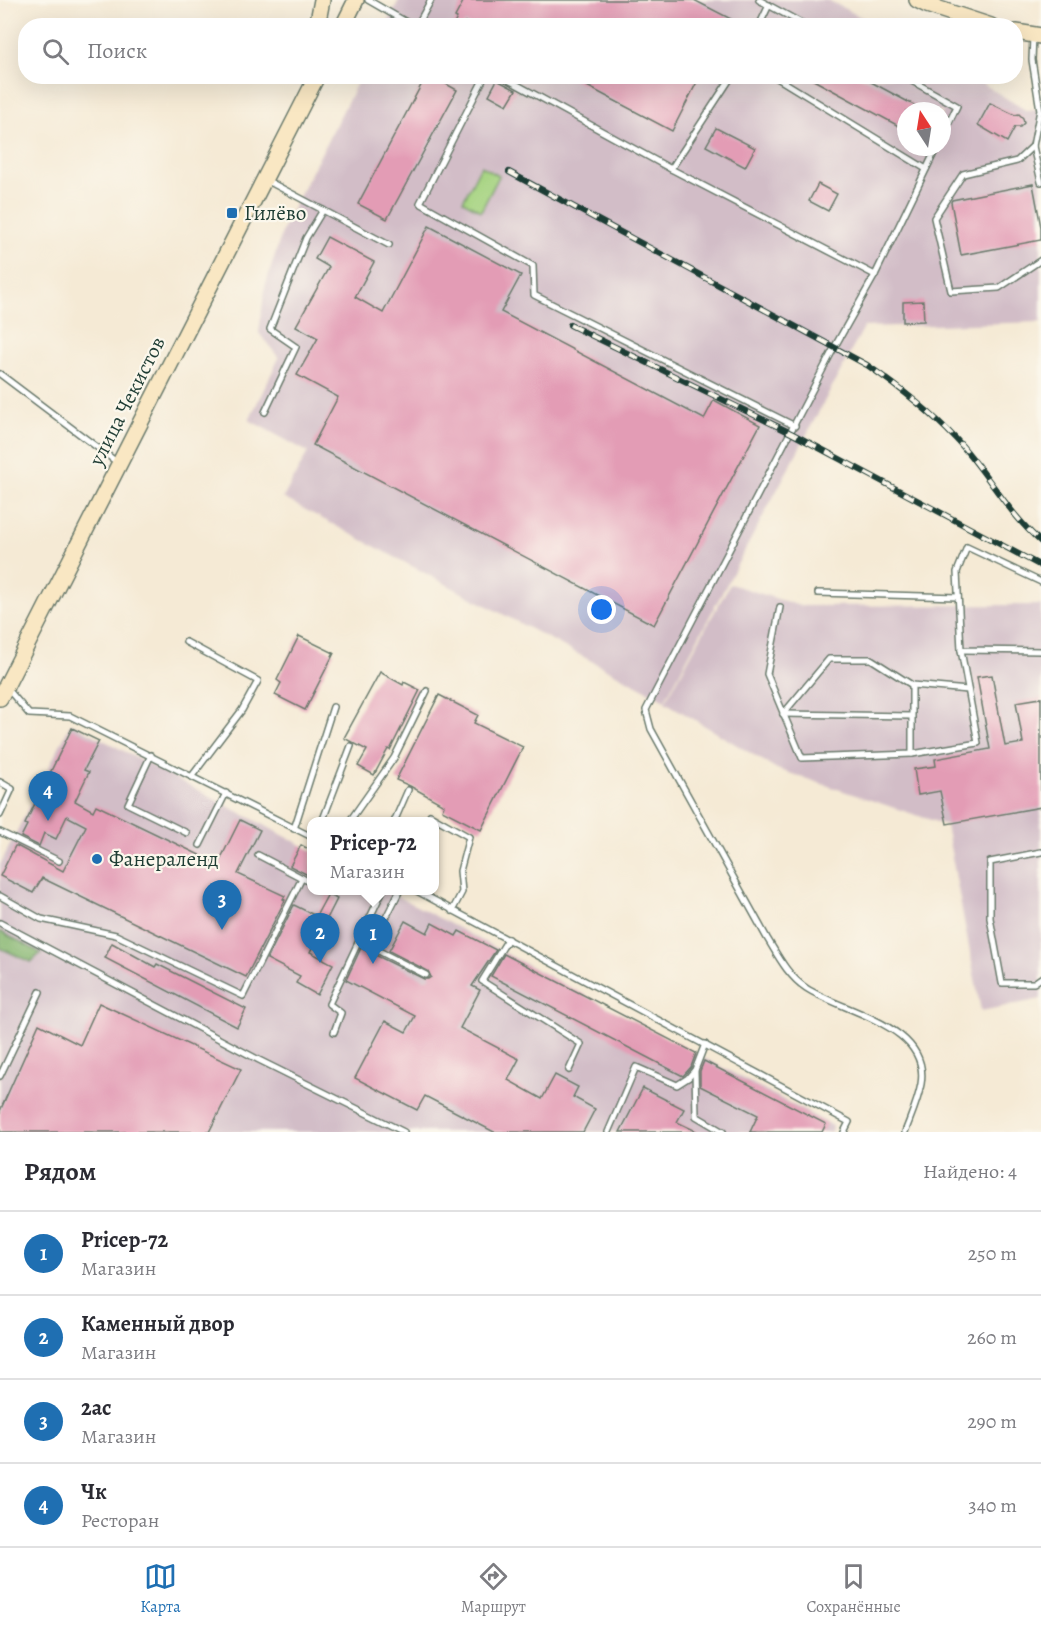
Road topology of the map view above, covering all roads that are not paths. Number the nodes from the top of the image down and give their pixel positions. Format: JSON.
{"nodes":[{"id":1,"x":322,"y":0,"type":"edge"},
{"id":2,"x":356,"y":0,"type":"edge"},
{"id":3,"x":368,"y":0,"type":"edge"},
{"id":4,"x":431,"y":0,"type":"edge"},
{"id":5,"x":759,"y":0,"type":"edge"},
{"id":6,"x":917,"y":0,"type":"edge"},
{"id":7,"x":769,"y":5,"type":"junction"},
{"id":8,"x":319,"y":18,"type":"edge"},
{"id":9,"x":347,"y":18,"type":"edge"},
{"id":10,"x":401,"y":18,"type":"edge"},
{"id":11,"x":420,"y":18,"type":"edge"},
{"id":12,"x":763,"y":18,"type":"edge"},
{"id":13,"x":793,"y":18,"type":"edge"},
{"id":14,"x":967,"y":18,"type":"edge"},
{"id":15,"x":1037,"y":35,"type":"edge"},
{"id":16,"x":304,"y":84,"type":"edge"},
{"id":17,"x":313,"y":84,"type":"edge"},
{"id":18,"x":481,"y":84,"type":"edge"},
{"id":19,"x":516,"y":84,"type":"edge"},
{"id":20,"x":727,"y":84,"type":"edge"},
{"id":21,"x":787,"y":84,"type":"edge"},
{"id":22,"x":917,"y":84,"type":"edge"},
{"id":23,"x":950,"y":102,"type":"edge"},
{"id":24,"x":951,"y":103,"type":"edge"},
{"id":25,"x":951,"y":118,"type":"edge"},
{"id":26,"x":292,"y":123,"type":"junction"},
{"id":27,"x":1033,"y":146,"type":"junction"},
{"id":28,"x":932,"y":156,"type":"edge"},
{"id":29,"x":670,"y":169,"type":"junction"},
{"id":30,"x":926,"y":169,"type":"junction"},
{"id":31,"x":264,"y":179,"type":"junction"},
{"id":32,"x":1041,"y":182,"type":"edge"},
{"id":33,"x":322,"y":210,"type":"junction"},
{"id":34,"x":389,"y":245,"type":"dead end"},
{"id":35,"x":1041,"y":260,"type":"edge"},
{"id":36,"x":875,"y":275,"type":"junction"},
{"id":37,"x":0,"y":374,"type":"edge"},
{"id":38,"x":265,"y":412,"type":"dead end"},
{"id":39,"x":795,"y":426,"type":"junction"},
{"id":40,"x":119,"y":464,"type":"junction"},
{"id":41,"x":1041,"y":582,"type":"edge"},
{"id":42,"x":818,"y":593,"type":"dead end"},
{"id":43,"x":958,"y":597,"type":"junction"},
{"id":44,"x":780,"y":608,"type":"dead end"},
{"id":45,"x":186,"y":642,"type":"dead end"},
{"id":46,"x":961,"y":650,"type":"junction"},
{"id":47,"x":1041,"y":651,"type":"edge"},
{"id":48,"x":912,"y":685,"type":"junction"},
{"id":49,"x":968,"y":690,"type":"junction"},
{"id":50,"x":427,"y":691,"type":"dead end"},
{"id":51,"x":3,"y":693,"type":"edge"},
{"id":52,"x":333,"y":707,"type":"dead end"},
{"id":53,"x":783,"y":714,"type":"junction"},
{"id":54,"x":911,"y":716,"type":"junction"},
{"id":55,"x":351,"y":746,"type":"dead end"},
{"id":56,"x":912,"y":754,"type":"junction"},
{"id":57,"x":151,"y":756,"type":"junction"},
{"id":58,"x":192,"y":776,"type":"junction"},
{"id":59,"x":0,"y":782,"type":"edge"},
{"id":60,"x":408,"y":790,"type":"dead end"},
{"id":61,"x":226,"y":793,"type":"junction"},
{"id":62,"x":0,"y":815,"type":"edge"},
{"id":63,"x":430,"y":815,"type":"dead end"},
{"id":64,"x":324,"y":817,"type":"edge"},
{"id":65,"x":353,"y":817,"type":"edge"},
{"id":66,"x":396,"y":817,"type":"edge"},
{"id":67,"x":434,"y":817,"type":"edge"},
{"id":68,"x":439,"y":820,"type":"edge"},
{"id":69,"x":294,"y":829,"type":"junction"},
{"id":70,"x":0,"y":832,"type":"edge"},
{"id":71,"x":187,"y":833,"type":"dead end"},
{"id":72,"x":307,"y":835,"type":"edge"},
{"id":73,"x":200,"y":845,"type":"dead end"},
{"id":74,"x":1041,"y":852,"type":"edge"},
{"id":75,"x":258,"y":855,"type":"dead end"},
{"id":76,"x":59,"y":861,"type":"dead end"},
{"id":77,"x":302,"y":878,"type":"junction"},
{"id":78,"x":307,"y":880,"type":"edge"},
{"id":79,"x":381,"y":895,"type":"edge"},
{"id":80,"x":398,"y":895,"type":"edge"},
{"id":81,"x":422,"y":895,"type":"edge"},
{"id":82,"x":0,"y":896,"type":"edge"},
{"id":83,"x":452,"y":911,"type":"junction"},
{"id":84,"x":0,"y":922,"type":"edge"},
{"id":85,"x":507,"y":939,"type":"junction"},
{"id":86,"x":426,"y":975,"type":"dead end"},
{"id":87,"x":1041,"y":978,"type":"edge"},
{"id":88,"x":40,"y":993,"type":"dead end"},
{"id":89,"x":334,"y":1032,"type":"dead end"},
{"id":90,"x":705,"y":1044,"type":"junction"},
{"id":91,"x":569,"y":1070,"type":"dead end"},
{"id":92,"x":695,"y":1070,"type":"junction"},
{"id":93,"x":0,"y":1076,"type":"edge"},
{"id":94,"x":404,"y":1132,"type":"edge"},
{"id":95,"x":608,"y":1132,"type":"edge"},
{"id":96,"x":723,"y":1132,"type":"edge"},
{"id":97,"x":844,"y":1132,"type":"edge"},
{"id":98,"x":905,"y":1132,"type":"edge"}],
"edges":[{"from":1,"to":8,"type":"main road"},
{"from":2,"to":9,"type":"main road"},
{"from":3,"to":10,"type":"lane"},
{"from":4,"to":11,"type":"lane"},
{"from":5,"to":7,"type":"lane"},
{"from":6,"to":14,"type":"main road"},
{"from":7,"to":12,"type":"lane"},
{"from":7,"to":13,"type":"lane"},
{"from":15,"to":27,"type":"lane"},
{"from":16,"to":26,"type":"main road"},
{"from":17,"to":26,"type":"main road"},
{"from":18,"to":39,"type":"lane"},
{"from":19,"to":29,"type":"lane"},
{"from":20,"to":29,"type":"lane"},
{"from":21,"to":30,"type":"lane"},
{"from":22,"to":23,"type":"lane"},
{"from":24,"to":25,"type":"lane"},
{"from":26,"to":31,"type":"main road","name":"улица Чекистов"},
{"from":27,"to":32,"type":"lane"},
{"from":27,"to":35,"type":"lane"},
{"from":28,"to":30,"type":"lane"},
{"from":29,"to":36,"type":"lane"},
{"from":30,"to":36,"type":"lane"},
{"from":31,"to":33,"type":"lane"},
{"from":31,"to":40,"type":"main road","name":"улица Чекистов"},
{"from":33,"to":34,"type":"lane"},
{"from":33,"to":38,"type":"lane"},
{"from":36,"to":39,"type":"lane"},
{"from":37,"to":40,"type":"lane"},
{"from":39,"to":98,"type":"lane"},
{"from":40,"to":51,"type":"main road","name":"улица Чекистов"},
{"from":41,"to":43,"type":"lane"},
{"from":42,"to":43,"type":"lane"},
{"from":43,"to":46,"type":"lane"},
{"from":44,"to":53,"type":"lane"},
{"from":45,"to":58,"type":"lane"},
{"from":46,"to":47,"type":"lane"},
{"from":46,"to":49,"type":"lane"},
{"from":48,"to":49,"type":"lane"},
{"from":48,"to":53,"type":"lane"},
{"from":48,"to":54,"type":"lane"},
{"from":49,"to":56,"type":"lane"},
{"from":50,"to":65,"type":"lane"},
{"from":51,"to":57,"type":"lane"},
{"from":52,"to":69,"type":"lane"},
{"from":53,"to":54,"type":"lane"},
{"from":53,"to":56,"type":"lane"},
{"from":54,"to":56,"type":"lane"},
{"from":55,"to":64,"type":"lane"},
{"from":57,"to":58,"type":"lane"},
{"from":57,"to":71,"type":"lane"},
{"from":58,"to":61,"type":"lane"},
{"from":59,"to":62,"type":"lane"},
{"from":60,"to":66,"type":"lane"},
{"from":61,"to":69,"type":"lane"},
{"from":61,"to":73,"type":"lane"},
{"from":63,"to":67,"type":"lane"},
{"from":68,"to":83,"type":"lane"},
{"from":69,"to":72,"type":"lane"},
{"from":70,"to":76,"type":"lane"},
{"from":74,"to":87,"type":"lane"},
{"from":75,"to":77,"type":"lane"},
{"from":77,"to":78,"type":"lane"},
{"from":77,"to":82,"type":"lane"},
{"from":79,"to":89,"type":"lane"},
{"from":80,"to":86,"type":"lane"},
{"from":81,"to":83,"type":"lane"},
{"from":83,"to":85,"type":"lane"},
{"from":84,"to":94,"type":"lane"},
{"from":85,"to":90,"type":"lane"},
{"from":85,"to":91,"type":"lane"},
{"from":88,"to":93,"type":"lane"},
{"from":90,"to":92,"type":"lane"},
{"from":90,"to":97,"type":"lane"},
{"from":92,"to":95,"type":"lane"},
{"from":92,"to":96,"type":"lane"}]}
